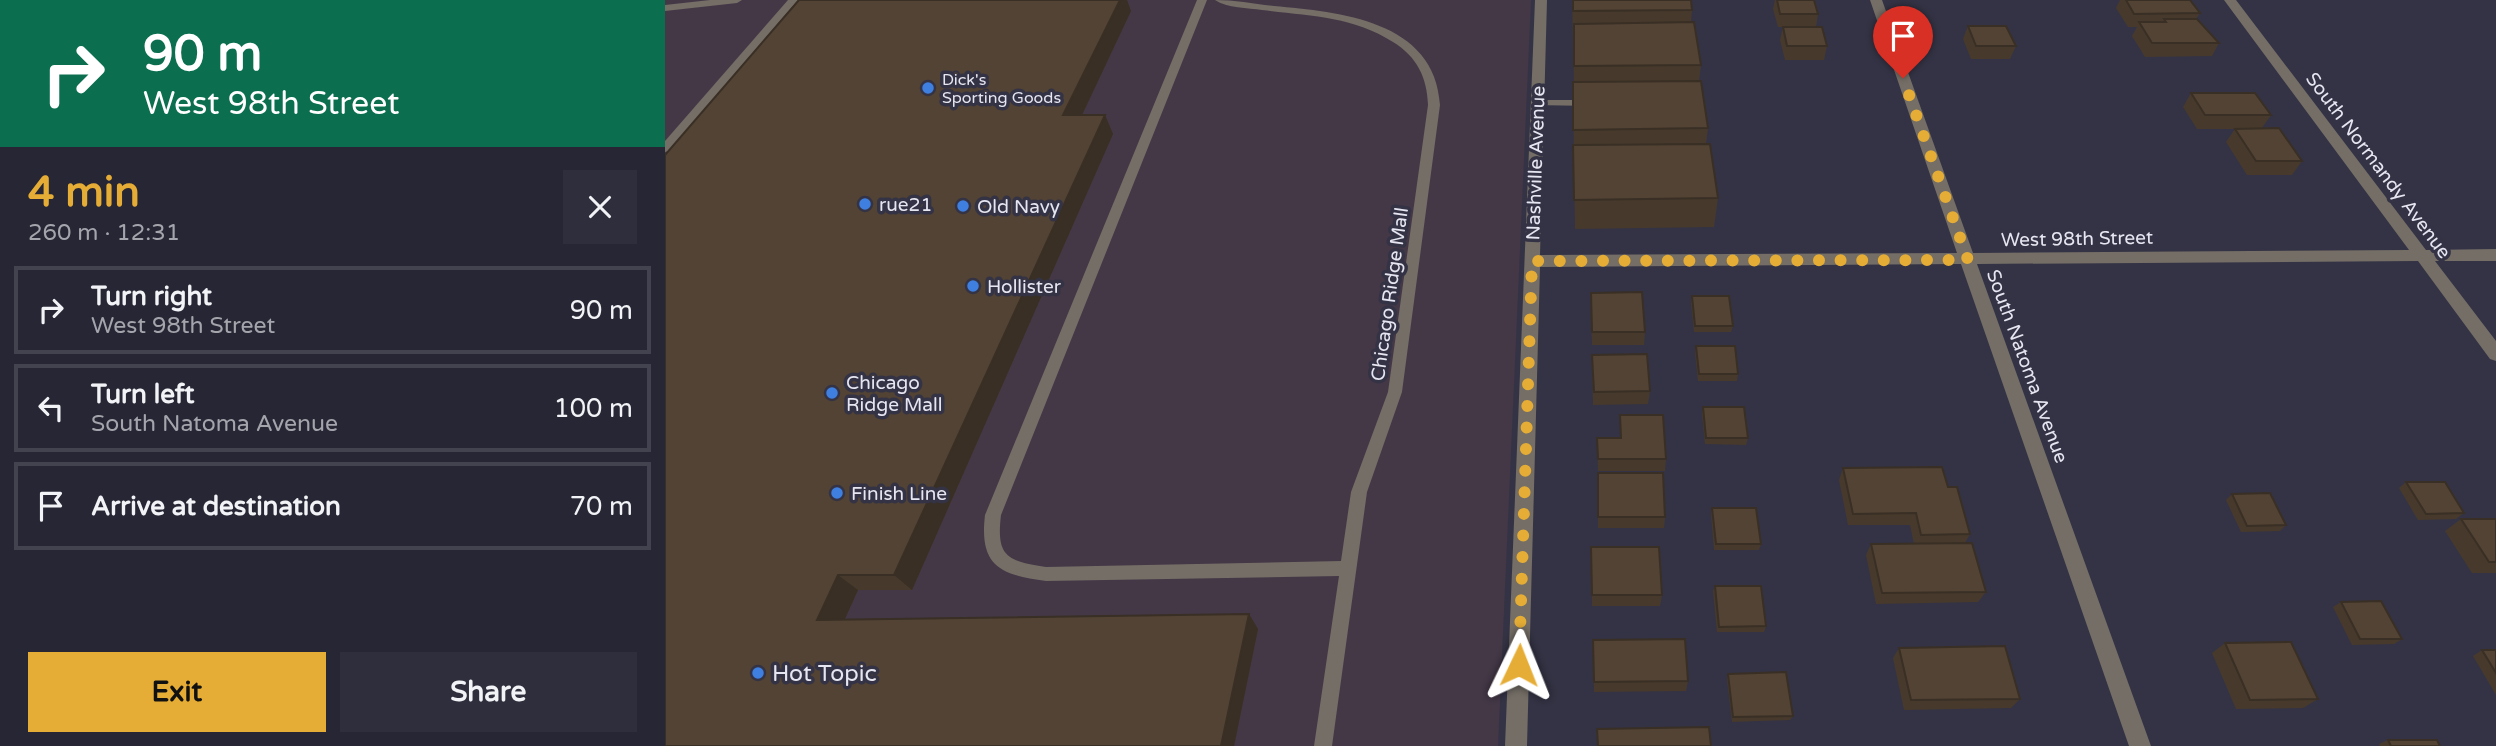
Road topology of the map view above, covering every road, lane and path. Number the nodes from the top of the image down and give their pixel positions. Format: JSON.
{"nodes":[{"id":1,"x":737,"y":0,"type":"edge"},
{"id":2,"x":793,"y":0,"type":"edge"},
{"id":3,"x":1202,"y":0,"type":"edge"},
{"id":4,"x":1220,"y":0,"type":"edge"},
{"id":5,"x":1541,"y":0,"type":"edge"},
{"id":6,"x":1876,"y":0,"type":"edge"},
{"id":7,"x":2229,"y":0,"type":"edge"},
{"id":8,"x":665,"y":8,"type":"edge"},
{"id":9,"x":1537,"y":103,"type":"junction"},
{"id":10,"x":1604,"y":103,"type":"edge"},
{"id":11,"x":665,"y":148,"type":"edge"},
{"id":12,"x":2424,"y":255,"type":"junction"},
{"id":13,"x":2496,"y":255,"type":"edge"},
{"id":14,"x":1968,"y":260,"type":"junction"},
{"id":15,"x":1532,"y":261,"type":"junction"},
{"id":16,"x":2496,"y":354,"type":"edge"},
{"id":17,"x":1349,"y":568,"type":"junction"},
{"id":18,"x":1323,"y":746,"type":"edge"},
{"id":19,"x":1516,"y":746,"type":"edge"},
{"id":20,"x":2140,"y":746,"type":"edge"}],
"edges":[{"from":1,"to":8,"type":"lane"},
{"from":2,"to":11,"type":"lane"},
{"from":3,"to":17,"type":"lane"},
{"from":4,"to":17,"type":"lane","name":"Chicago Ridge Mall"},
{"from":5,"to":9,"type":"street","name":"Nashville Avenue"},
{"from":6,"to":14,"type":"street","name":"South Natoma Avenue"},
{"from":7,"to":12,"type":"street","name":"South Normandy Avenue"},
{"from":9,"to":10,"type":"lane"},
{"from":9,"to":15,"type":"street","name":"Nashville Avenue"},
{"from":12,"to":13,"type":"street","name":"West 98th Street"},
{"from":12,"to":14,"type":"street","name":"West 98th Street"},
{"from":12,"to":16,"type":"street","name":"South Normandy Avenue"},
{"from":14,"to":15,"type":"street","name":"West 98th Street"},
{"from":14,"to":20,"type":"street","name":"South Natoma Avenue"},
{"from":15,"to":19,"type":"street","name":"Nashville Avenue"},
{"from":17,"to":18,"type":"lane","name":"Chicago Ridge Mall"}]}
